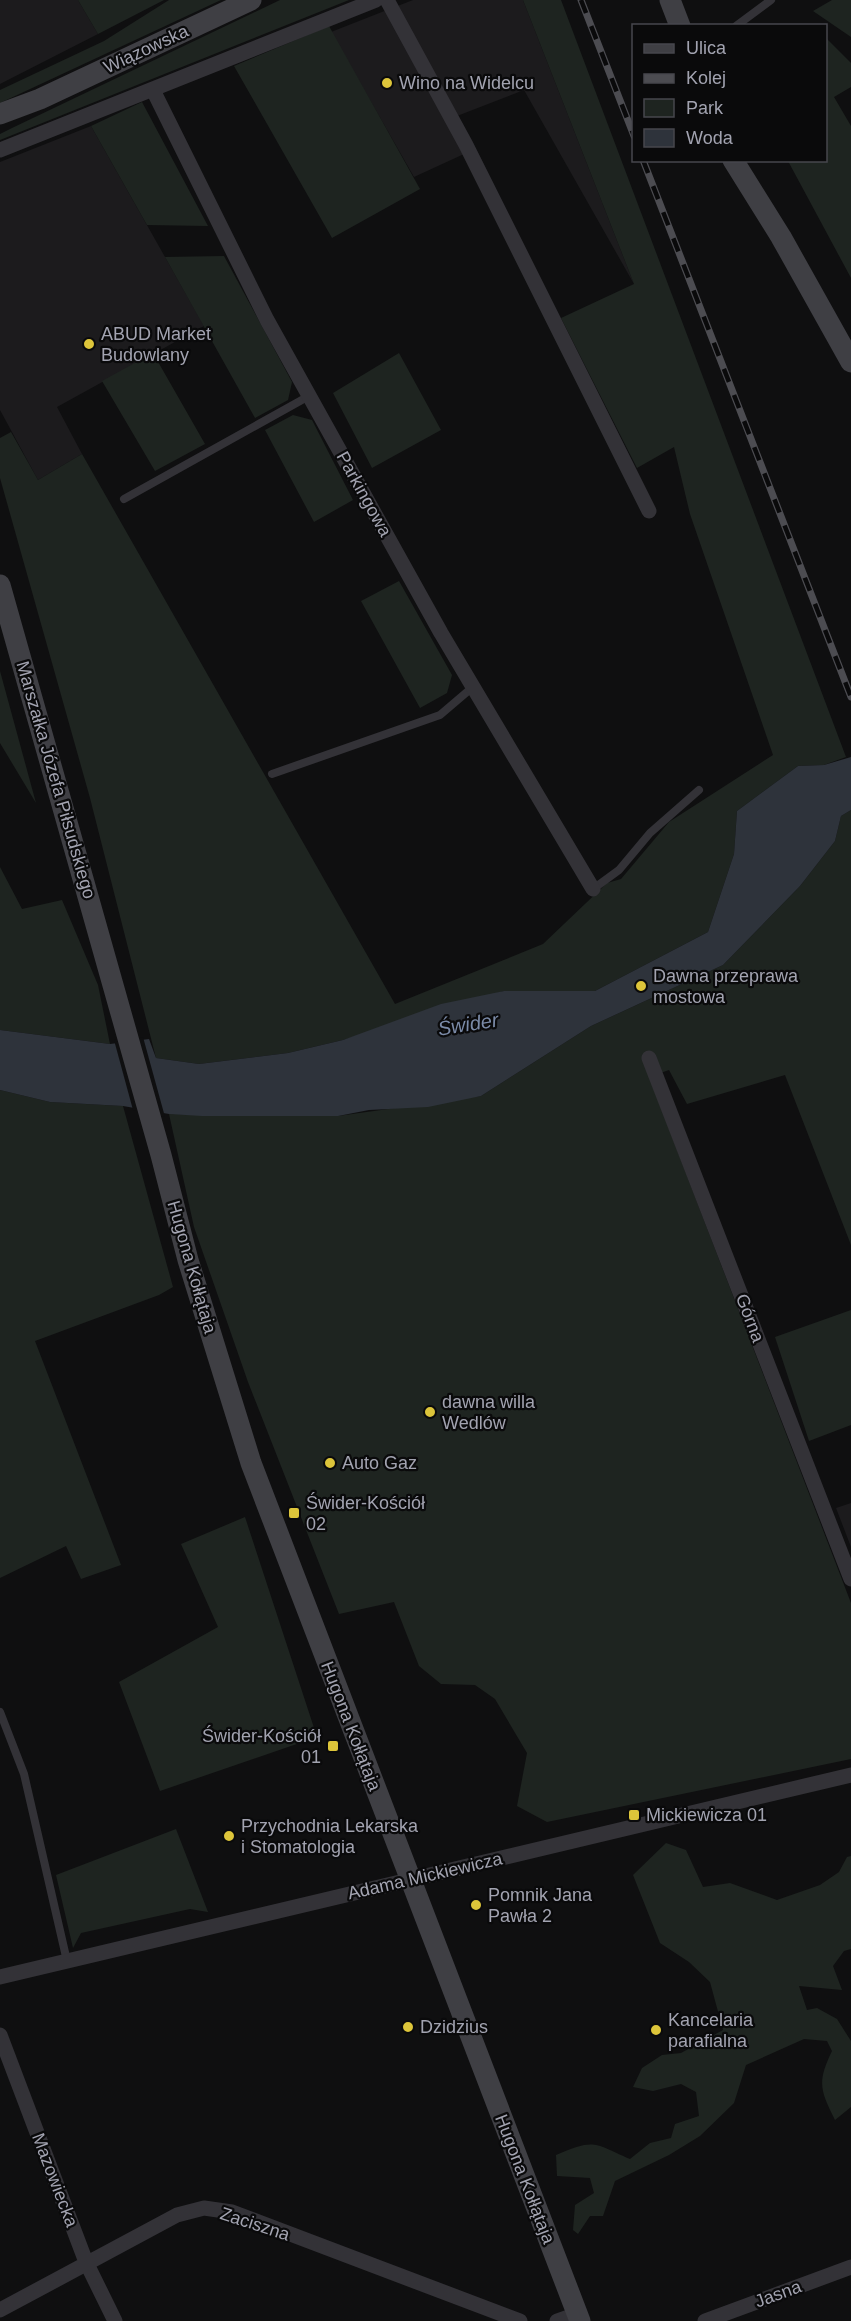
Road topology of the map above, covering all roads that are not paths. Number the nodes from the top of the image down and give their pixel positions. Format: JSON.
{"nodes":[{"id":1,"x":251,"y":0,"type":"edge"},
{"id":2,"x":376,"y":0,"type":"edge"},
{"id":3,"x":387,"y":0,"type":"edge"},
{"id":4,"x":670,"y":0,"type":"edge"},
{"id":5,"x":771,"y":0,"type":"edge"},
{"id":6,"x":679,"y":24,"type":"edge"},
{"id":7,"x":739,"y":24,"type":"edge"},
{"id":8,"x":153,"y":90,"type":"junction"},
{"id":9,"x":40,"y":99,"type":"junction"},
{"id":10,"x":0,"y":114,"type":"edge"},
{"id":11,"x":0,"y":123,"type":"edge"},
{"id":12,"x":0,"y":150,"type":"edge"},
{"id":13,"x":734,"y":162,"type":"edge"},
{"id":14,"x":748,"y":162,"type":"edge"},
{"id":15,"x":781,"y":237,"type":"junction"},
{"id":16,"x":851,"y":362,"type":"edge"},
{"id":17,"x":309,"y":396,"type":"junction"},
{"id":18,"x":124,"y":499,"type":"dead end"},
{"id":19,"x":649,"y":511,"type":"dead end"},
{"id":20,"x":0,"y":585,"type":"edge"},
{"id":21,"x":474,"y":686,"type":"junction"},
{"id":22,"x":272,"y":774,"type":"dead end"},
{"id":23,"x":699,"y":790,"type":"dead end"},
{"id":24,"x":594,"y":889,"type":"joint"},
{"id":25,"x":649,"y":1058,"type":"dead end"},
{"id":26,"x":161,"y":1155,"type":"joint"},
{"id":27,"x":851,"y":1579,"type":"edge"},
{"id":28,"x":0,"y":1712,"type":"edge"},
{"id":29,"x":851,"y":1775,"type":"edge"},
{"id":30,"x":410,"y":1879,"type":"junction"},
{"id":31,"x":67,"y":1960,"type":"junction"},
{"id":32,"x":0,"y":1977,"type":"edge"},
{"id":33,"x":0,"y":2035,"type":"edge"},
{"id":34,"x":86,"y":2262,"type":"junction"},
{"id":35,"x":851,"y":2267,"type":"edge"},
{"id":36,"x":0,"y":2310,"type":"edge"},
{"id":37,"x":578,"y":2317,"type":"edge"},
{"id":38,"x":115,"y":2321,"type":"edge"},
{"id":39,"x":520,"y":2321,"type":"edge"},
{"id":40,"x":557,"y":2321,"type":"edge"},
{"id":41,"x":705,"y":2321,"type":"edge"}],
"edges":[{"from":1,"to":9,"type":"main road","name":"Wiązowska"},
{"from":2,"to":8,"type":"street"},
{"from":3,"to":19,"type":"street"},
{"from":4,"to":6,"type":"main road"},
{"from":5,"to":7,"type":"lane"},
{"from":8,"to":12,"type":"street"},
{"from":8,"to":17,"type":"street","name":"Parkingowa"},
{"from":9,"to":10,"type":"main road","name":"Wiązowska"},
{"from":9,"to":11,"type":"main road","name":"Wiązowska"},
{"from":13,"to":15,"type":"main road"},
{"from":14,"to":15,"type":"main road"},
{"from":15,"to":16,"type":"main road"},
{"from":17,"to":18,"type":"lane"},
{"from":17,"to":21,"type":"street","name":"Parkingowa"},
{"from":20,"to":26,"type":"main road","name":"Marszałka Józefa Piłsudskiego"},
{"from":21,"to":22,"type":"lane"},
{"from":21,"to":24,"type":"street","name":"Parkingowa"},
{"from":23,"to":24,"type":"lane"},
{"from":25,"to":27,"type":"street","name":"Górna"},
{"from":26,"to":30,"type":"main road","name":"Hugona Kołłątaja"},
{"from":28,"to":31,"type":"lane"},
{"from":29,"to":30,"type":"street","name":"Adama Mickiewicza"},
{"from":30,"to":31,"type":"street","name":"Adama Mickiewicza"},
{"from":30,"to":37,"type":"main road","name":"Hugona Kołłątaja"},
{"from":31,"to":32,"type":"street","name":"Adama Mickiewicza"},
{"from":33,"to":34,"type":"street","name":"Mazowiecka"},
{"from":34,"to":36,"type":"street","name":"Zaciszna"},
{"from":34,"to":38,"type":"street","name":"Mazowiecka"},
{"from":34,"to":39,"type":"street","name":"Zaciszna"},
{"from":35,"to":41,"type":"street","name":"Jasna"},
{"from":37,"to":40,"type":"street"}]}
